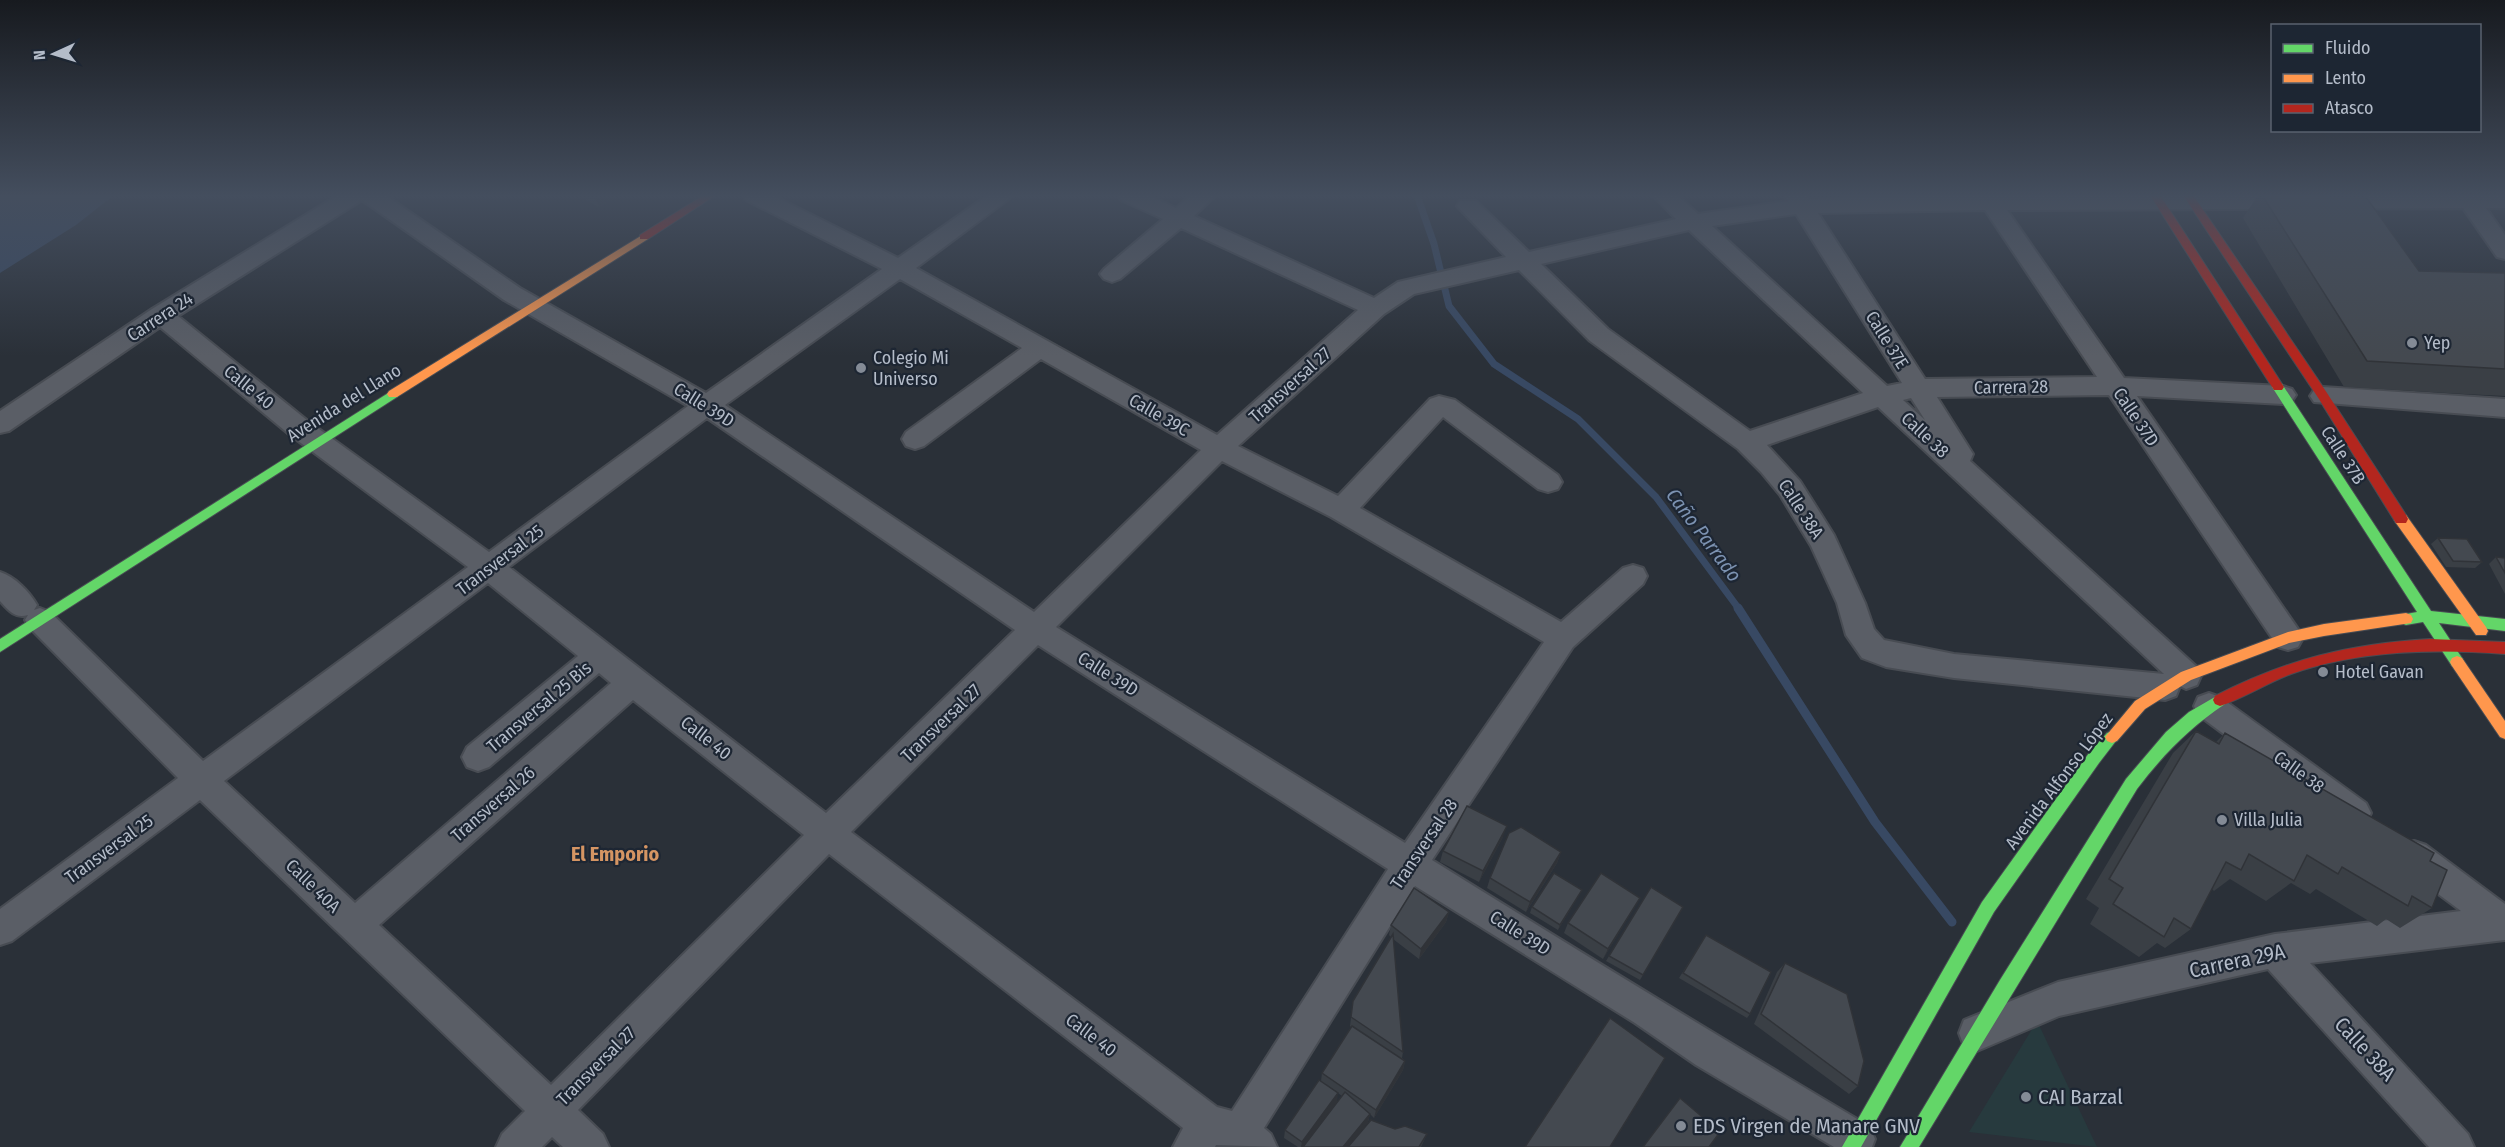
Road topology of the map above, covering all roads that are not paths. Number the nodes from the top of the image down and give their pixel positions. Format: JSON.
{"nodes":[{"id":1,"x":268,"y":249,"type":"edge"},
{"id":2,"x":447,"y":249,"type":"edge"},
{"id":3,"x":609,"y":249,"type":"edge"},
{"id":4,"x":859,"y":249,"type":"edge"},
{"id":5,"x":926,"y":249,"type":"edge"},
{"id":6,"x":1141,"y":249,"type":"edge"},
{"id":7,"x":1246,"y":249,"type":"edge"},
{"id":8,"x":1513,"y":249,"type":"edge"},
{"id":9,"x":1572,"y":249,"type":"edge"},
{"id":10,"x":1722,"y":249,"type":"edge"},
{"id":11,"x":1830,"y":249,"type":"edge"},
{"id":12,"x":2022,"y":249,"type":"edge"},
{"id":13,"x":2189,"y":249,"type":"edge"},
{"id":14,"x":2225,"y":249,"type":"edge"},
{"id":15,"x":1524,"y":259,"type":"junction"},
{"id":16,"x":898,"y":268,"type":"junction"},
{"id":17,"x":1112,"y":274,"type":"dead end"},
{"id":18,"x":517,"y":297,"type":"junction"},
{"id":19,"x":1375,"y":308,"type":"junction"},
{"id":20,"x":161,"y":315,"type":"junction"},
{"id":21,"x":1041,"y":347,"type":"junction"},
{"id":22,"x":2115,"y":386,"type":"junction"},
{"id":23,"x":1918,"y":388,"type":"junction"},
{"id":24,"x":2283,"y":395,"type":"junction"},
{"id":25,"x":1882,"y":396,"type":"junction"},
{"id":26,"x":2324,"y":396,"type":"junction"},
{"id":27,"x":707,"y":405,"type":"junction"},
{"id":28,"x":2505,"y":408,"type":"edge"},
{"id":29,"x":0,"y":424,"type":"edge"},
{"id":30,"x":304,"y":431,"type":"junction"},
{"id":31,"x":915,"y":440,"type":"dead end"},
{"id":32,"x":1747,"y":442,"type":"junction"},
{"id":33,"x":1219,"y":448,"type":"junction"},
{"id":34,"x":1548,"y":482,"type":"dead end"},
{"id":35,"x":1979,"y":485,"type":"junction"},
{"id":36,"x":1341,"y":510,"type":"junction"},
{"id":37,"x":489,"y":567,"type":"junction"},
{"id":38,"x":1633,"y":576,"type":"dead end"},
{"id":39,"x":0,"y":584,"type":"edge"},
{"id":40,"x":25,"y":610,"type":"junction"},
{"id":41,"x":2426,"y":616,"type":"junction"},
{"id":42,"x":2474,"y":621,"type":"junction"},
{"id":43,"x":2505,"y":625,"type":"edge"},
{"id":44,"x":1036,"y":629,"type":"junction"},
{"id":45,"x":1563,"y":638,"type":"junction"},
{"id":46,"x":2288,"y":638,"type":"junction"},
{"id":47,"x":2444,"y":642,"type":"junction"},
{"id":48,"x":0,"y":646,"type":"edge"},
{"id":49,"x":2499,"y":652,"type":"edge"},
{"id":50,"x":599,"y":656,"type":"junction"},
{"id":51,"x":2175,"y":681,"type":"junction"},
{"id":52,"x":633,"y":682,"type":"junction"},
{"id":53,"x":2209,"y":705,"type":"junction"},
{"id":54,"x":2505,"y":733,"type":"edge"},
{"id":55,"x":478,"y":757,"type":"dead end"},
{"id":56,"x":202,"y":782,"type":"junction"},
{"id":57,"x":828,"y":833,"type":"junction"},
{"id":58,"x":1410,"y":864,"type":"junction"},
{"id":59,"x":2504,"y":922,"type":"edge"},
{"id":60,"x":354,"y":925,"type":"junction"},
{"id":61,"x":0,"y":929,"type":"edge"},
{"id":62,"x":2275,"y":951,"type":"junction"},
{"id":63,"x":1977,"y":1033,"type":"junction"},
{"id":64,"x":552,"y":1110,"type":"junction"},
{"id":65,"x":1224,"y":1137,"type":"edge"},
{"id":66,"x":1853,"y":1143,"type":"edge"},
{"id":67,"x":515,"y":1147,"type":"edge"},
{"id":68,"x":590,"y":1147,"type":"edge"},
{"id":69,"x":1909,"y":1147,"type":"edge"},
{"id":70,"x":2455,"y":1147,"type":"edge"}],
"edges":[{"from":1,"to":20,"type":"street","name":"Carrera 24"},
{"from":2,"to":18,"type":"street","name":"Calle 39D"},
{"from":3,"to":18,"type":"street","name":"Avenida del Llano"},
{"from":4,"to":16,"type":"street","name":"Calle 39C"},
{"from":5,"to":16,"type":"street","name":"Transversal 25"},
{"from":6,"to":17,"type":"street"},
{"from":7,"to":19,"type":"street"},
{"from":8,"to":15,"type":"street","name":"Calle 38A"},
{"from":9,"to":15,"type":"street","name":"Transversal 27"},
{"from":10,"to":25,"type":"street","name":"Calle 38"},
{"from":11,"to":23,"type":"street","name":"Calle 37E"},
{"from":12,"to":22,"type":"street","name":"Calle 37D"},
{"from":13,"to":24,"type":"street","name":"Calle 37B"},
{"from":14,"to":26,"type":"street","name":"Calle 37B"},
{"from":15,"to":19,"type":"street","name":"Transversal 27"},
{"from":15,"to":32,"type":"street","name":"Calle 38A"},
{"from":16,"to":21,"type":"street","name":"Calle 39C"},
{"from":16,"to":27,"type":"street","name":"Transversal 25"},
{"from":18,"to":27,"type":"street","name":"Calle 39D"},
{"from":18,"to":30,"type":"street","name":"Avenida del Llano"},
{"from":19,"to":33,"type":"street","name":"Transversal 27"},
{"from":20,"to":29,"type":"street","name":"Carrera 24"},
{"from":20,"to":30,"type":"street","name":"Calle 40"},
{"from":21,"to":31,"type":"street"},
{"from":21,"to":33,"type":"street","name":"Calle 39C"},
{"from":22,"to":23,"type":"street","name":"Carrera 28"},
{"from":22,"to":24,"type":"street","name":"Carrera 28"},
{"from":22,"to":46,"type":"street","name":"Calle 37D"},
{"from":23,"to":25,"type":"street","name":"Carrera 28"},
{"from":23,"to":35,"type":"street","name":"Calle 37E"},
{"from":24,"to":41,"type":"street","name":"Calle 37B"},
{"from":25,"to":32,"type":"street","name":"Carrera 28"},
{"from":25,"to":35,"type":"street","name":"Calle 38"},
{"from":26,"to":28,"type":"street"},
{"from":26,"to":42,"type":"street","name":"Calle 37B"},
{"from":27,"to":37,"type":"street","name":"Transversal 25"},
{"from":27,"to":44,"type":"street","name":"Calle 39D"},
{"from":30,"to":37,"type":"street","name":"Calle 40"},
{"from":30,"to":40,"type":"street","name":"Avenida del Llano"},
{"from":32,"to":51,"type":"street","name":"Calle 38A"},
{"from":33,"to":36,"type":"street","name":"Calle 39C"},
{"from":33,"to":44,"type":"street","name":"Transversal 27"},
{"from":34,"to":36,"type":"street"},
{"from":35,"to":51,"type":"street","name":"Calle 38"},
{"from":36,"to":45,"type":"street","name":"Calle 39C"},
{"from":37,"to":50,"type":"street","name":"Calle 40"},
{"from":37,"to":56,"type":"street","name":"Transversal 25"},
{"from":38,"to":45,"type":"street","name":"Transversal 28"},
{"from":39,"to":40,"type":"street","name":"Calle 40A"},
{"from":40,"to":48,"type":"street","name":"Avenida del Llano"},
{"from":40,"to":56,"type":"street","name":"Calle 40A"},
{"from":41,"to":42,"type":"street","name":"Avenida Alfonso López"},
{"from":41,"to":46,"type":"street","name":"Avenida Alfonso López"},
{"from":41,"to":47,"type":"street","name":"Calle 37B"},
{"from":42,"to":43,"type":"street","name":"Avenida Alfonso López"},
{"from":42,"to":49,"type":"street","name":"Calle 37B"},
{"from":44,"to":57,"type":"street","name":"Transversal 27"},
{"from":44,"to":58,"type":"street","name":"Calle 39D"},
{"from":45,"to":58,"type":"street","name":"Transversal 28"},
{"from":46,"to":51,"type":"street","name":"Avenida Alfonso López"},
{"from":47,"to":49,"type":"street"},
{"from":47,"to":53,"type":"street"},
{"from":47,"to":54,"type":"street","name":"Calle 37B"},
{"from":50,"to":52,"type":"street","name":"Calle 40"},
{"from":50,"to":55,"type":"street","name":"Transversal 25 Bis"},
{"from":51,"to":66,"type":"street","name":"Avenida Alfonso López"},
{"from":52,"to":57,"type":"street","name":"Calle 40"},
{"from":52,"to":60,"type":"street","name":"Transversal 26"},
{"from":53,"to":59,"type":"street","name":"Calle 38"},
{"from":53,"to":63,"type":"street"},
{"from":56,"to":60,"type":"street","name":"Calle 40A"},
{"from":56,"to":61,"type":"street","name":"Transversal 25"},
{"from":57,"to":64,"type":"street","name":"Transversal 27"},
{"from":57,"to":65,"type":"street","name":"Calle 40"},
{"from":58,"to":65,"type":"street","name":"Transversal 28"},
{"from":58,"to":66,"type":"street","name":"Calle 39D"},
{"from":59,"to":62,"type":"street","name":"Carrera 29A"},
{"from":60,"to":64,"type":"street","name":"Calle 40A"},
{"from":62,"to":63,"type":"street","name":"Carrera 29A"},
{"from":62,"to":70,"type":"street","name":"Calle 38A"},
{"from":63,"to":69,"type":"street"},
{"from":64,"to":67,"type":"street","name":"Transversal 27"},
{"from":64,"to":68,"type":"street","name":"Calle 40A"}]}
